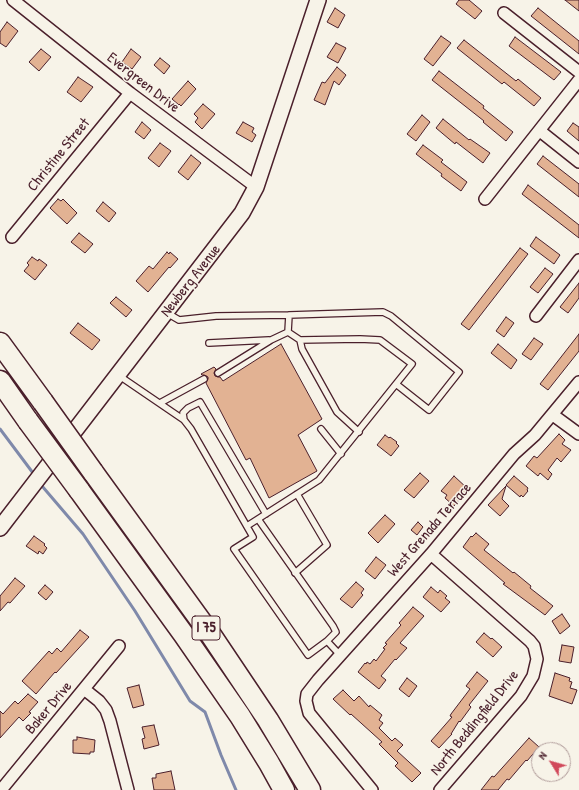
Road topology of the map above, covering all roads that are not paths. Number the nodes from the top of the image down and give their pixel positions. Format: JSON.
{"nodes":[{"id":1,"x":13,"y":0,"type":"edge"},
{"id":2,"x":318,"y":0,"type":"edge"},
{"id":3,"x":504,"y":13,"type":"dead end"},
{"id":4,"x":579,"y":72,"type":"edge"},
{"id":5,"x":579,"y":80,"type":"edge"},
{"id":6,"x":130,"y":93,"type":"junction"},
{"id":7,"x":540,"y":131,"type":"junction"},
{"id":8,"x":579,"y":162,"type":"edge"},
{"id":9,"x":256,"y":187,"type":"junction"},
{"id":10,"x":485,"y":199,"type":"dead end"},
{"id":11,"x":12,"y":236,"type":"dead end"},
{"id":12,"x":579,"y":260,"type":"edge"},
{"id":13,"x":166,"y":313,"type":"junction"},
{"id":14,"x":289,"y":315,"type":"junction"},
{"id":15,"x":536,"y":316,"type":"dead end"},
{"id":16,"x":288,"y":332,"type":"junction"},
{"id":17,"x":271,"y":340,"type":"junction"},
{"id":18,"x":300,"y":340,"type":"junction"},
{"id":19,"x":0,"y":343,"type":"edge"},
{"id":20,"x":209,"y":344,"type":"dead end"},
{"id":21,"x":218,"y":373,"type":"dead end"},
{"id":22,"x":118,"y":375,"type":"junction"},
{"id":23,"x":204,"y":380,"type":"dead end"},
{"id":24,"x":0,"y":381,"type":"edge"},
{"id":25,"x":579,"y":382,"type":"edge"},
{"id":26,"x":396,"y":384,"type":"junction"},
{"id":27,"x":160,"y":404,"type":"junction"},
{"id":28,"x":553,"y":415,"type":"junction"},
{"id":29,"x":184,"y":420,"type":"junction"},
{"id":30,"x":321,"y":428,"type":"dead end"},
{"id":31,"x":358,"y":432,"type":"junction"},
{"id":32,"x":579,"y":434,"type":"edge"},
{"id":33,"x":341,"y":454,"type":"junction"},
{"id":34,"x":297,"y":494,"type":"junction"},
{"id":35,"x":266,"y":514,"type":"junction"},
{"id":36,"x":258,"y":519,"type":"junction"},
{"id":37,"x":247,"y":526,"type":"junction"},
{"id":38,"x":0,"y":528,"type":"edge"},
{"id":39,"x":431,"y":554,"type":"junction"},
{"id":40,"x":295,"y":573,"type":"junction"},
{"id":41,"x":327,"y":641,"type":"junction"},
{"id":42,"x":119,"y":646,"type":"dead end"},
{"id":43,"x":340,"y":655,"type":"junction"},
{"id":44,"x":84,"y":689,"type":"junction"},
{"id":45,"x":1,"y":790,"type":"edge"},
{"id":46,"x":128,"y":790,"type":"edge"},
{"id":47,"x":284,"y":790,"type":"edge"},
{"id":48,"x":310,"y":790,"type":"edge"},
{"id":49,"x":372,"y":790,"type":"edge"},
{"id":50,"x":440,"y":790,"type":"edge"}],
"edges":[{"from":1,"to":6,"type":"street","name":"Evergreen Drive"},
{"from":2,"to":9,"type":"street","name":"Newberg Avenue"},
{"from":3,"to":4,"type":"street"},
{"from":5,"to":7,"type":"street"},
{"from":6,"to":9,"type":"street","name":"Evergreen Drive"},
{"from":6,"to":11,"type":"street","name":"Christine Street"},
{"from":7,"to":8,"type":"street"},
{"from":7,"to":10,"type":"street"},
{"from":9,"to":13,"type":"street","name":"Newberg Avenue"},
{"from":12,"to":15,"type":"street"},
{"from":13,"to":14,"type":"lane"},
{"from":13,"to":22,"type":"street","name":"Newberg Avenue"},
{"from":14,"to":16,"type":"lane"},
{"from":14,"to":26,"type":"lane"},
{"from":16,"to":17,"type":"lane"},
{"from":16,"to":18,"type":"lane"},
{"from":17,"to":20,"type":"lane"},
{"from":17,"to":21,"type":"lane"},
{"from":18,"to":26,"type":"lane"},
{"from":18,"to":31,"type":"lane"},
{"from":19,"to":48,"type":"highway","number":"I 75","bridge":true},
{"from":22,"to":27,"type":"lane"},
{"from":22,"to":38,"type":"street","name":"Newberg Avenue"},
{"from":23,"to":27,"type":"lane"},
{"from":24,"to":47,"type":"highway","number":"I 75","bridge":true},
{"from":25,"to":28,"type":"street","name":"West Grenada Terrace"},
{"from":26,"to":31,"type":"lane"},
{"from":27,"to":29,"type":"lane"},
{"from":28,"to":32,"type":"street"},
{"from":28,"to":39,"type":"street","name":"West Grenada Terrace"},
{"from":29,"to":35,"type":"lane"},
{"from":29,"to":37,"type":"lane"},
{"from":30,"to":33,"type":"lane"},
{"from":31,"to":33,"type":"lane"},
{"from":33,"to":34,"type":"lane"},
{"from":34,"to":35,"type":"lane"},
{"from":34,"to":40,"type":"lane"},
{"from":35,"to":36,"type":"lane"},
{"from":36,"to":37,"type":"lane"},
{"from":36,"to":40,"type":"lane"},
{"from":37,"to":41,"type":"lane"},
{"from":39,"to":43,"type":"street","name":"West Grenada Terrace"},
{"from":39,"to":50,"type":"street","name":"North Beddingfield Drive"},
{"from":40,"to":41,"type":"lane"},
{"from":41,"to":43,"type":"lane"},
{"from":42,"to":44,"type":"street","name":"Baker Drive"},
{"from":43,"to":49,"type":"street","name":"West Grenada Terrace"},
{"from":44,"to":45,"type":"street","name":"Baker Drive"},
{"from":44,"to":46,"type":"street"}]}
